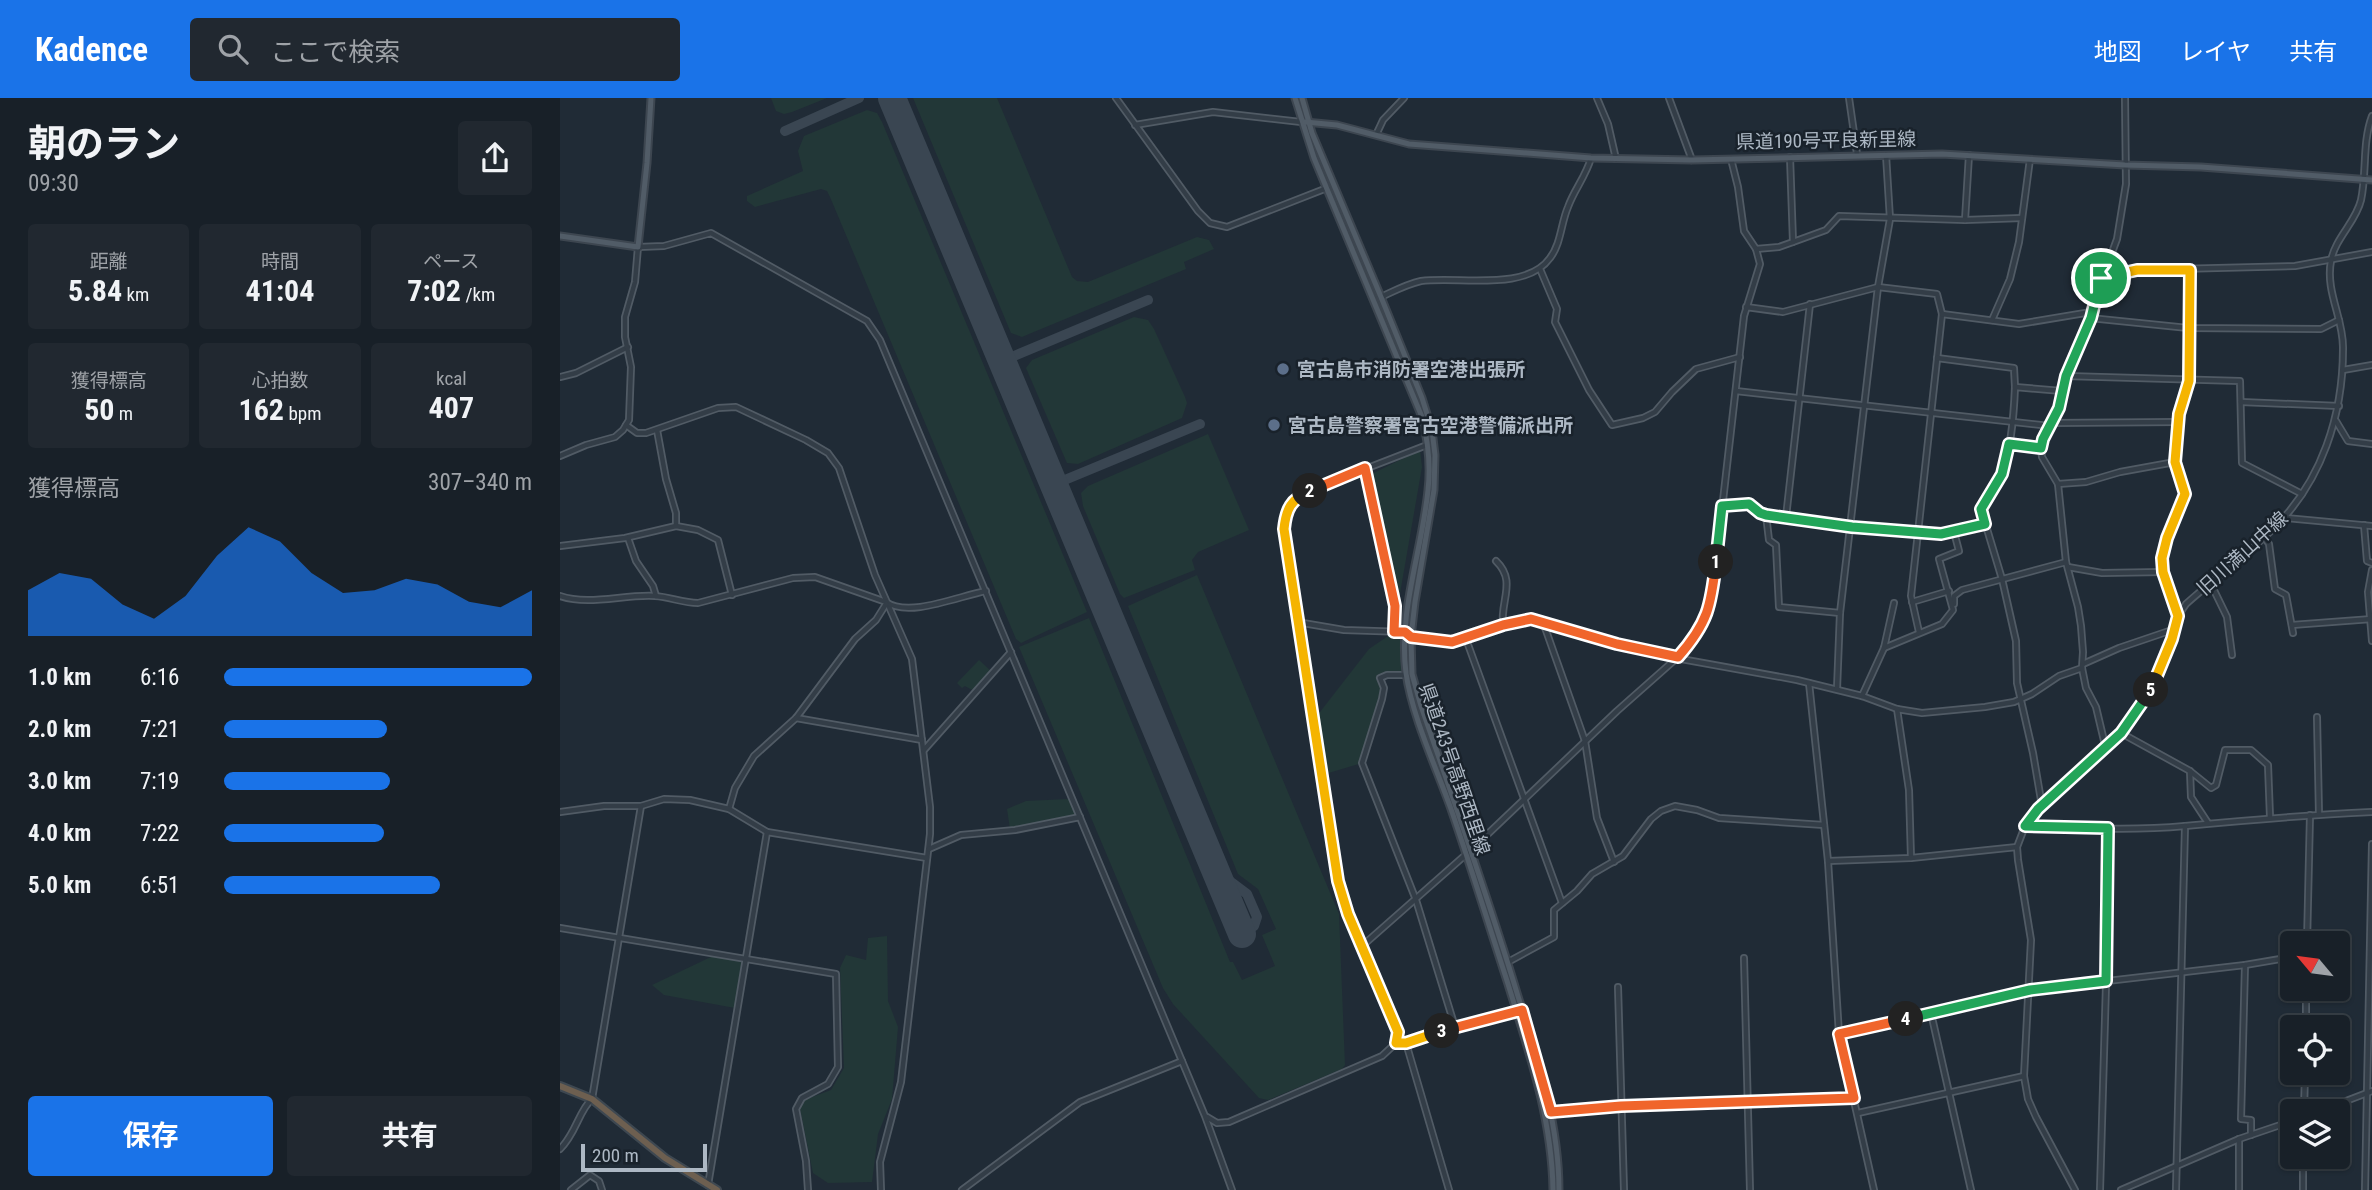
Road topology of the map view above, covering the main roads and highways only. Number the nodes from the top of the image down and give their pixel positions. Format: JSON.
{"nodes":[{"id":1,"x":651,"y":98,"type":"edge"},
{"id":2,"x":1295,"y":98,"type":"edge"},
{"id":3,"x":1302,"y":98,"type":"edge"},
{"id":4,"x":1305,"y":122,"type":"junction"},
{"id":5,"x":2372,"y":180,"type":"edge"},
{"id":6,"x":560,"y":236,"type":"edge"},
{"id":7,"x":1469,"y":852,"type":"junction"},
{"id":8,"x":1519,"y":1011,"type":"junction"},
{"id":9,"x":560,"y":1086,"type":"edge"},
{"id":10,"x":717,"y":1190,"type":"edge"},
{"id":11,"x":1553,"y":1190,"type":"edge"},
{"id":12,"x":1559,"y":1190,"type":"edge"}],
"edges":[{"from":1,"to":6,"type":"main road"},
{"from":2,"to":4,"type":"main road"},
{"from":3,"to":4,"type":"main road"},
{"from":4,"to":5,"type":"main road","name":"県道190号平良新里線"},
{"from":4,"to":7,"type":"main road","name":"県道243号高野西里線"},
{"from":4,"to":7,"type":"main road","name":"県道243号高野西里線"},
{"from":7,"to":8,"type":"main road","name":"県道243号高野西里線"},
{"from":7,"to":8,"type":"main road","name":"県道243号高野西里線"},
{"from":8,"to":11,"type":"main road","name":"県道243号高野西里線"},
{"from":8,"to":12,"type":"main road","name":"県道243号高野西里線"},
{"from":9,"to":10,"type":"highway"}]}
